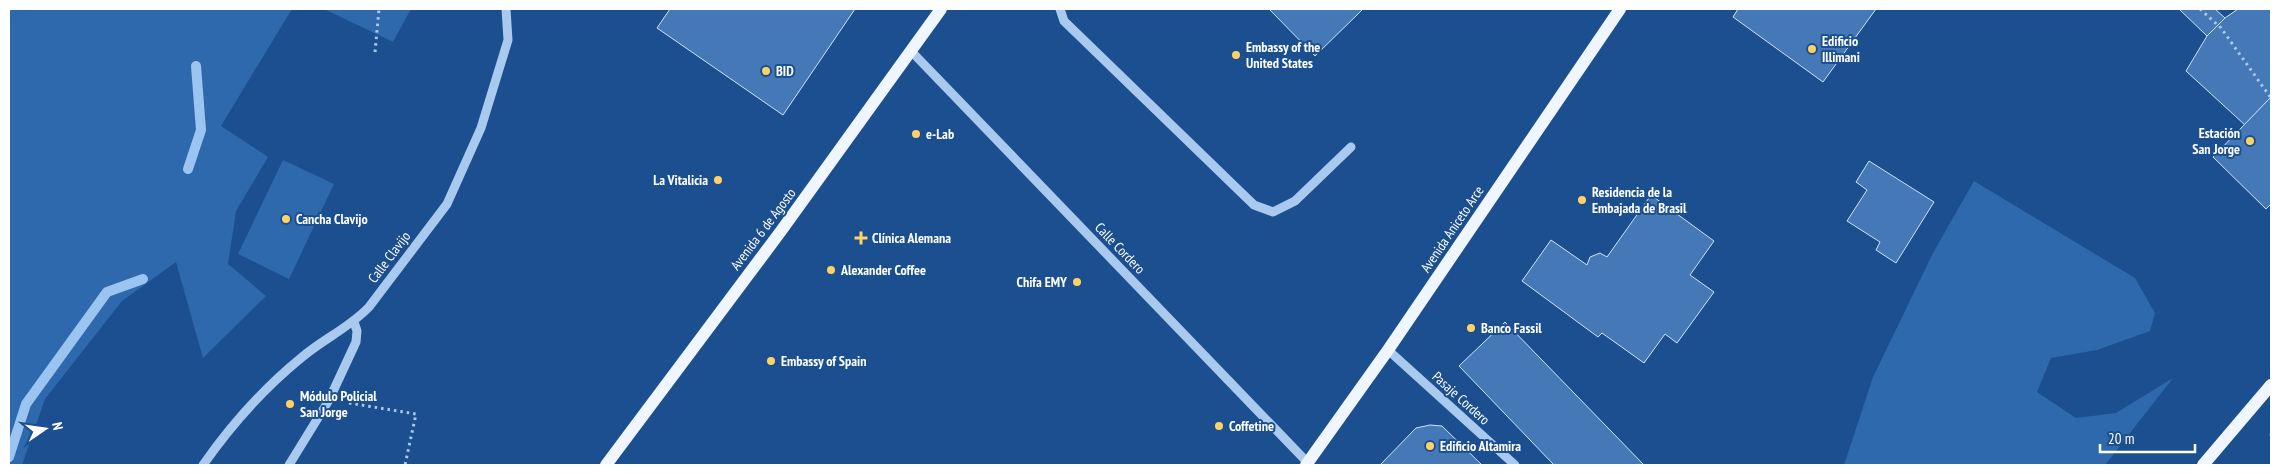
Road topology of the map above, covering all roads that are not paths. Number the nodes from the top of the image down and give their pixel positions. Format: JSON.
{"nodes":[{"id":1,"x":506,"y":9,"type":"edge"},
{"id":2,"x":941,"y":9,"type":"edge"},
{"id":3,"x":1060,"y":9,"type":"edge"},
{"id":4,"x":1620,"y":9,"type":"edge"},
{"id":5,"x":912,"y":51,"type":"junction"},
{"id":6,"x":1352,"y":147,"type":"dead end"},
{"id":7,"x":354,"y":322,"type":"junction"},
{"id":8,"x":1388,"y":350,"type":"junction"},
{"id":9,"x":2271,"y":385,"type":"edge"},
{"id":10,"x":1307,"y":464,"type":"edge"},
{"id":11,"x":203,"y":465,"type":"edge"},
{"id":12,"x":289,"y":465,"type":"edge"},
{"id":13,"x":606,"y":465,"type":"edge"},
{"id":14,"x":1515,"y":465,"type":"edge"},
{"id":15,"x":2203,"y":465,"type":"edge"}],
"edges":[{"from":1,"to":7,"type":"street","name":"Calle Clavijo"},
{"from":2,"to":5,"type":"main road","name":"Avenida 6 de Agosto"},
{"from":3,"to":6,"type":"street"},
{"from":4,"to":8,"type":"main road","name":"Avenida Aniceto Arce"},
{"from":5,"to":10,"type":"street","name":"Calle Cordero"},
{"from":5,"to":13,"type":"main road","name":"Avenida 6 de Agosto"},
{"from":7,"to":11,"type":"street","name":"Calle Clavijo"},
{"from":7,"to":12,"type":"street"},
{"from":8,"to":10,"type":"main road","name":"Avenida Aniceto Arce"},
{"from":8,"to":14,"type":"street","name":"Pasaje Cordero"},
{"from":9,"to":15,"type":"main road"}]}
